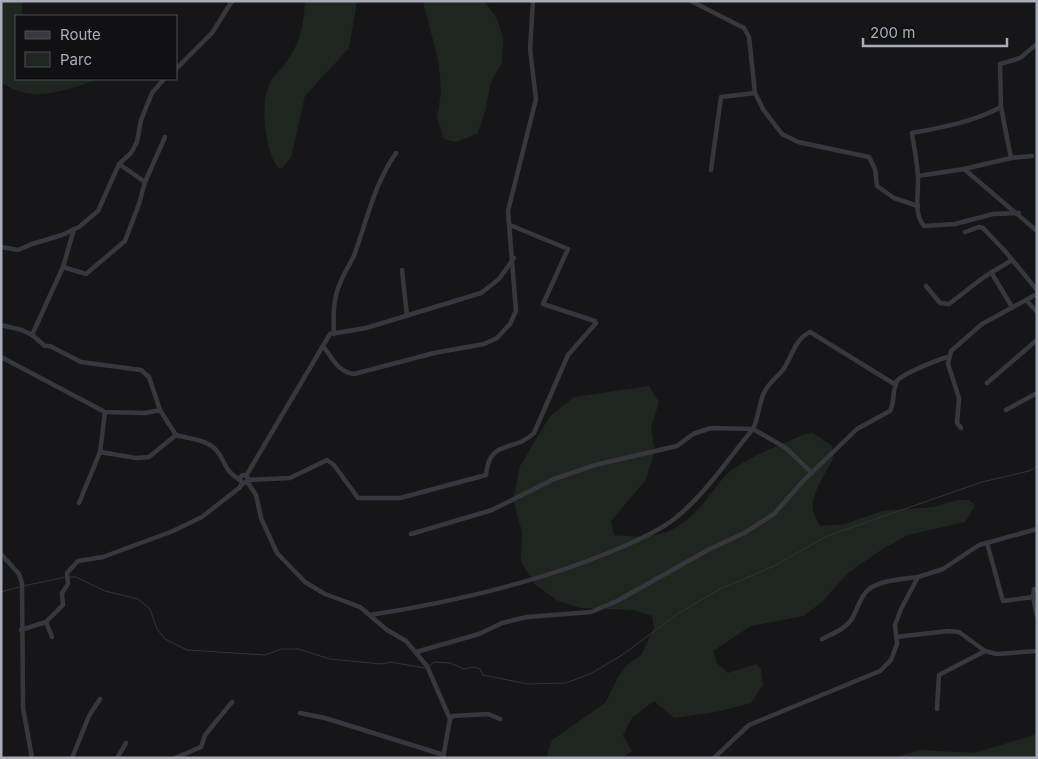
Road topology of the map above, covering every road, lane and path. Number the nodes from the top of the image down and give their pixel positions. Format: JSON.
{"nodes":[{"id":1,"x":232,"y":1,"type":"edge"},
{"id":2,"x":533,"y":1,"type":"edge"},
{"id":3,"x":691,"y":1,"type":"edge"},
{"id":4,"x":1037,"y":44,"type":"edge"},
{"id":5,"x":178,"y":67,"type":"edge"},
{"id":6,"x":163,"y":80,"type":"edge"},
{"id":7,"x":755,"y":93,"type":"junction"},
{"id":8,"x":1001,"y":107,"type":"junction"},
{"id":9,"x":165,"y":137,"type":"dead end"},
{"id":10,"x":396,"y":153,"type":"dead end"},
{"id":11,"x":1032,"y":156,"type":"dead end"},
{"id":12,"x":1010,"y":158,"type":"junction"},
{"id":13,"x":118,"y":164,"type":"junction"},
{"id":14,"x":964,"y":169,"type":"junction"},
{"id":15,"x":711,"y":170,"type":"dead end"},
{"id":16,"x":918,"y":176,"type":"junction"},
{"id":17,"x":145,"y":182,"type":"junction"},
{"id":18,"x":918,"y":206,"type":"junction"},
{"id":19,"x":1018,"y":213,"type":"junction"},
{"id":20,"x":510,"y":225,"type":"junction"},
{"id":21,"x":74,"y":229,"type":"junction"},
{"id":22,"x":1037,"y":231,"type":"edge"},
{"id":23,"x":965,"y":232,"type":"dead end"},
{"id":24,"x":1,"y":247,"type":"edge"},
{"id":25,"x":514,"y":258,"type":"junction"},
{"id":26,"x":1012,"y":260,"type":"junction"},
{"id":27,"x":63,"y":268,"type":"junction"},
{"id":28,"x":402,"y":270,"type":"dead end"},
{"id":29,"x":991,"y":272,"type":"junction"},
{"id":30,"x":926,"y":286,"type":"dead end"},
{"id":31,"x":1037,"y":292,"type":"edge"},
{"id":32,"x":1026,"y":300,"type":"junction"},
{"id":33,"x":1012,"y":307,"type":"junction"},
{"id":34,"x":1037,"y":312,"type":"edge"},
{"id":35,"x":407,"y":316,"type":"junction"},
{"id":36,"x":1,"y":325,"type":"edge"},
{"id":37,"x":32,"y":334,"type":"junction"},
{"id":38,"x":334,"y":334,"type":"junction"},
{"id":39,"x":1037,"y":340,"type":"edge"},
{"id":40,"x":323,"y":346,"type":"junction"},
{"id":41,"x":1,"y":357,"type":"edge"},
{"id":42,"x":949,"y":357,"type":"junction"},
{"id":43,"x":987,"y":383,"type":"dead end"},
{"id":44,"x":896,"y":385,"type":"junction"},
{"id":45,"x":1037,"y":393,"type":"edge"},
{"id":46,"x":160,"y":410,"type":"junction"},
{"id":47,"x":1006,"y":410,"type":"dead end"},
{"id":48,"x":105,"y":412,"type":"junction"},
{"id":49,"x":961,"y":428,"type":"dead end"},
{"id":50,"x":753,"y":429,"type":"junction"},
{"id":51,"x":176,"y":435,"type":"junction"},
{"id":52,"x":100,"y":452,"type":"junction"},
{"id":53,"x":812,"y":473,"type":"junction"},
{"id":54,"x":245,"y":480,"type":"junction"},
{"id":55,"x":78,"y":503,"type":"dead end"},
{"id":56,"x":1037,"y":529,"type":"edge"},
{"id":57,"x":411,"y":534,"type":"dead end"},
{"id":58,"x":987,"y":542,"type":"junction"},
{"id":59,"x":1,"y":554,"type":"edge"},
{"id":60,"x":918,"y":576,"type":"junction"},
{"id":61,"x":1037,"y":589,"type":"edge"},
{"id":62,"x":1033,"y":597,"type":"junction"},
{"id":63,"x":370,"y":615,"type":"junction"},
{"id":64,"x":1037,"y":616,"type":"edge"},
{"id":65,"x":46,"y":622,"type":"junction"},
{"id":66,"x":21,"y":630,"type":"junction"},
{"id":67,"x":52,"y":637,"type":"dead end"},
{"id":68,"x":896,"y":637,"type":"junction"},
{"id":69,"x":822,"y":640,"type":"dead end"},
{"id":70,"x":985,"y":651,"type":"junction"},
{"id":71,"x":416,"y":652,"type":"junction"},
{"id":72,"x":1037,"y":652,"type":"edge"},
{"id":73,"x":100,"y":699,"type":"dead end"},
{"id":74,"x":232,"y":702,"type":"dead end"},
{"id":75,"x":937,"y":709,"type":"dead end"},
{"id":76,"x":300,"y":713,"type":"dead end"},
{"id":77,"x":450,"y":719,"type":"junction"},
{"id":78,"x":500,"y":719,"type":"dead end"},
{"id":79,"x":126,"y":743,"type":"dead end"},
{"id":80,"x":443,"y":756,"type":"edge"},
{"id":81,"x":32,"y":758,"type":"edge"},
{"id":82,"x":72,"y":758,"type":"edge"},
{"id":83,"x":117,"y":758,"type":"edge"},
{"id":84,"x":175,"y":758,"type":"edge"},
{"id":85,"x":714,"y":758,"type":"edge"}],
"edges":[{"from":1,"to":5,"type":"street"},
{"from":2,"to":20,"type":"street"},
{"from":3,"to":7,"type":"street"},
{"from":4,"to":8,"type":"street"},
{"from":6,"to":13,"type":"street"},
{"from":7,"to":15,"type":"street"},
{"from":7,"to":18,"type":"street"},
{"from":8,"to":12,"type":"street"},
{"from":8,"to":16,"type":"street"},
{"from":9,"to":17,"type":"street"},
{"from":10,"to":38,"type":"street"},
{"from":11,"to":12,"type":"street"},
{"from":12,"to":14,"type":"street"},
{"from":13,"to":17,"type":"street"},
{"from":13,"to":21,"type":"street"},
{"from":14,"to":16,"type":"street"},
{"from":14,"to":19,"type":"street"},
{"from":16,"to":18,"type":"street"},
{"from":17,"to":27,"type":"street"},
{"from":18,"to":19,"type":"street"},
{"from":19,"to":22,"type":"street"},
{"from":20,"to":25,"type":"street"},
{"from":20,"to":54,"type":"street"},
{"from":21,"to":24,"type":"street"},
{"from":21,"to":27,"type":"street"},
{"from":23,"to":26,"type":"street"},
{"from":25,"to":35,"type":"street"},
{"from":25,"to":40,"type":"street"},
{"from":26,"to":29,"type":"street"},
{"from":26,"to":31,"type":"street"},
{"from":27,"to":37,"type":"street"},
{"from":28,"to":35,"type":"street"},
{"from":29,"to":30,"type":"street"},
{"from":29,"to":33,"type":"street"},
{"from":31,"to":32,"type":"street"},
{"from":32,"to":33,"type":"street"},
{"from":32,"to":34,"type":"street"},
{"from":33,"to":42,"type":"street"},
{"from":35,"to":38,"type":"street"},
{"from":36,"to":37,"type":"street"},
{"from":37,"to":46,"type":"street"},
{"from":38,"to":40,"type":"street"},
{"from":39,"to":43,"type":"street"},
{"from":40,"to":54,"type":"street"},
{"from":41,"to":48,"type":"street"},
{"from":42,"to":44,"type":"street"},
{"from":42,"to":49,"type":"street"},
{"from":44,"to":50,"type":"street"},
{"from":44,"to":53,"type":"street"},
{"from":45,"to":47,"type":"street"},
{"from":46,"to":48,"type":"street"},
{"from":46,"to":51,"type":"street"},
{"from":48,"to":52,"type":"street"},
{"from":50,"to":53,"type":"street"},
{"from":50,"to":57,"type":"street"},
{"from":50,"to":63,"type":"street"},
{"from":51,"to":52,"type":"street"},
{"from":51,"to":54,"type":"street"},
{"from":52,"to":55,"type":"street"},
{"from":53,"to":71,"type":"street"},
{"from":54,"to":63,"type":"street"},
{"from":54,"to":65,"type":"street"},
{"from":56,"to":58,"type":"street"},
{"from":58,"to":60,"type":"street"},
{"from":58,"to":62,"type":"street"},
{"from":59,"to":66,"type":"street"},
{"from":60,"to":68,"type":"street"},
{"from":60,"to":69,"type":"street"},
{"from":61,"to":62,"type":"street"},
{"from":62,"to":64,"type":"street"},
{"from":63,"to":71,"type":"street"},
{"from":65,"to":66,"type":"street"},
{"from":65,"to":67,"type":"street"},
{"from":66,"to":81,"type":"street"},
{"from":68,"to":70,"type":"street"},
{"from":68,"to":85,"type":"street"},
{"from":70,"to":72,"type":"street"},
{"from":70,"to":75,"type":"street"},
{"from":71,"to":77,"type":"street"},
{"from":73,"to":82,"type":"street"},
{"from":74,"to":84,"type":"street"},
{"from":76,"to":80,"type":"street"},
{"from":77,"to":78,"type":"street"},
{"from":77,"to":80,"type":"street"},
{"from":79,"to":83,"type":"street"}]}
